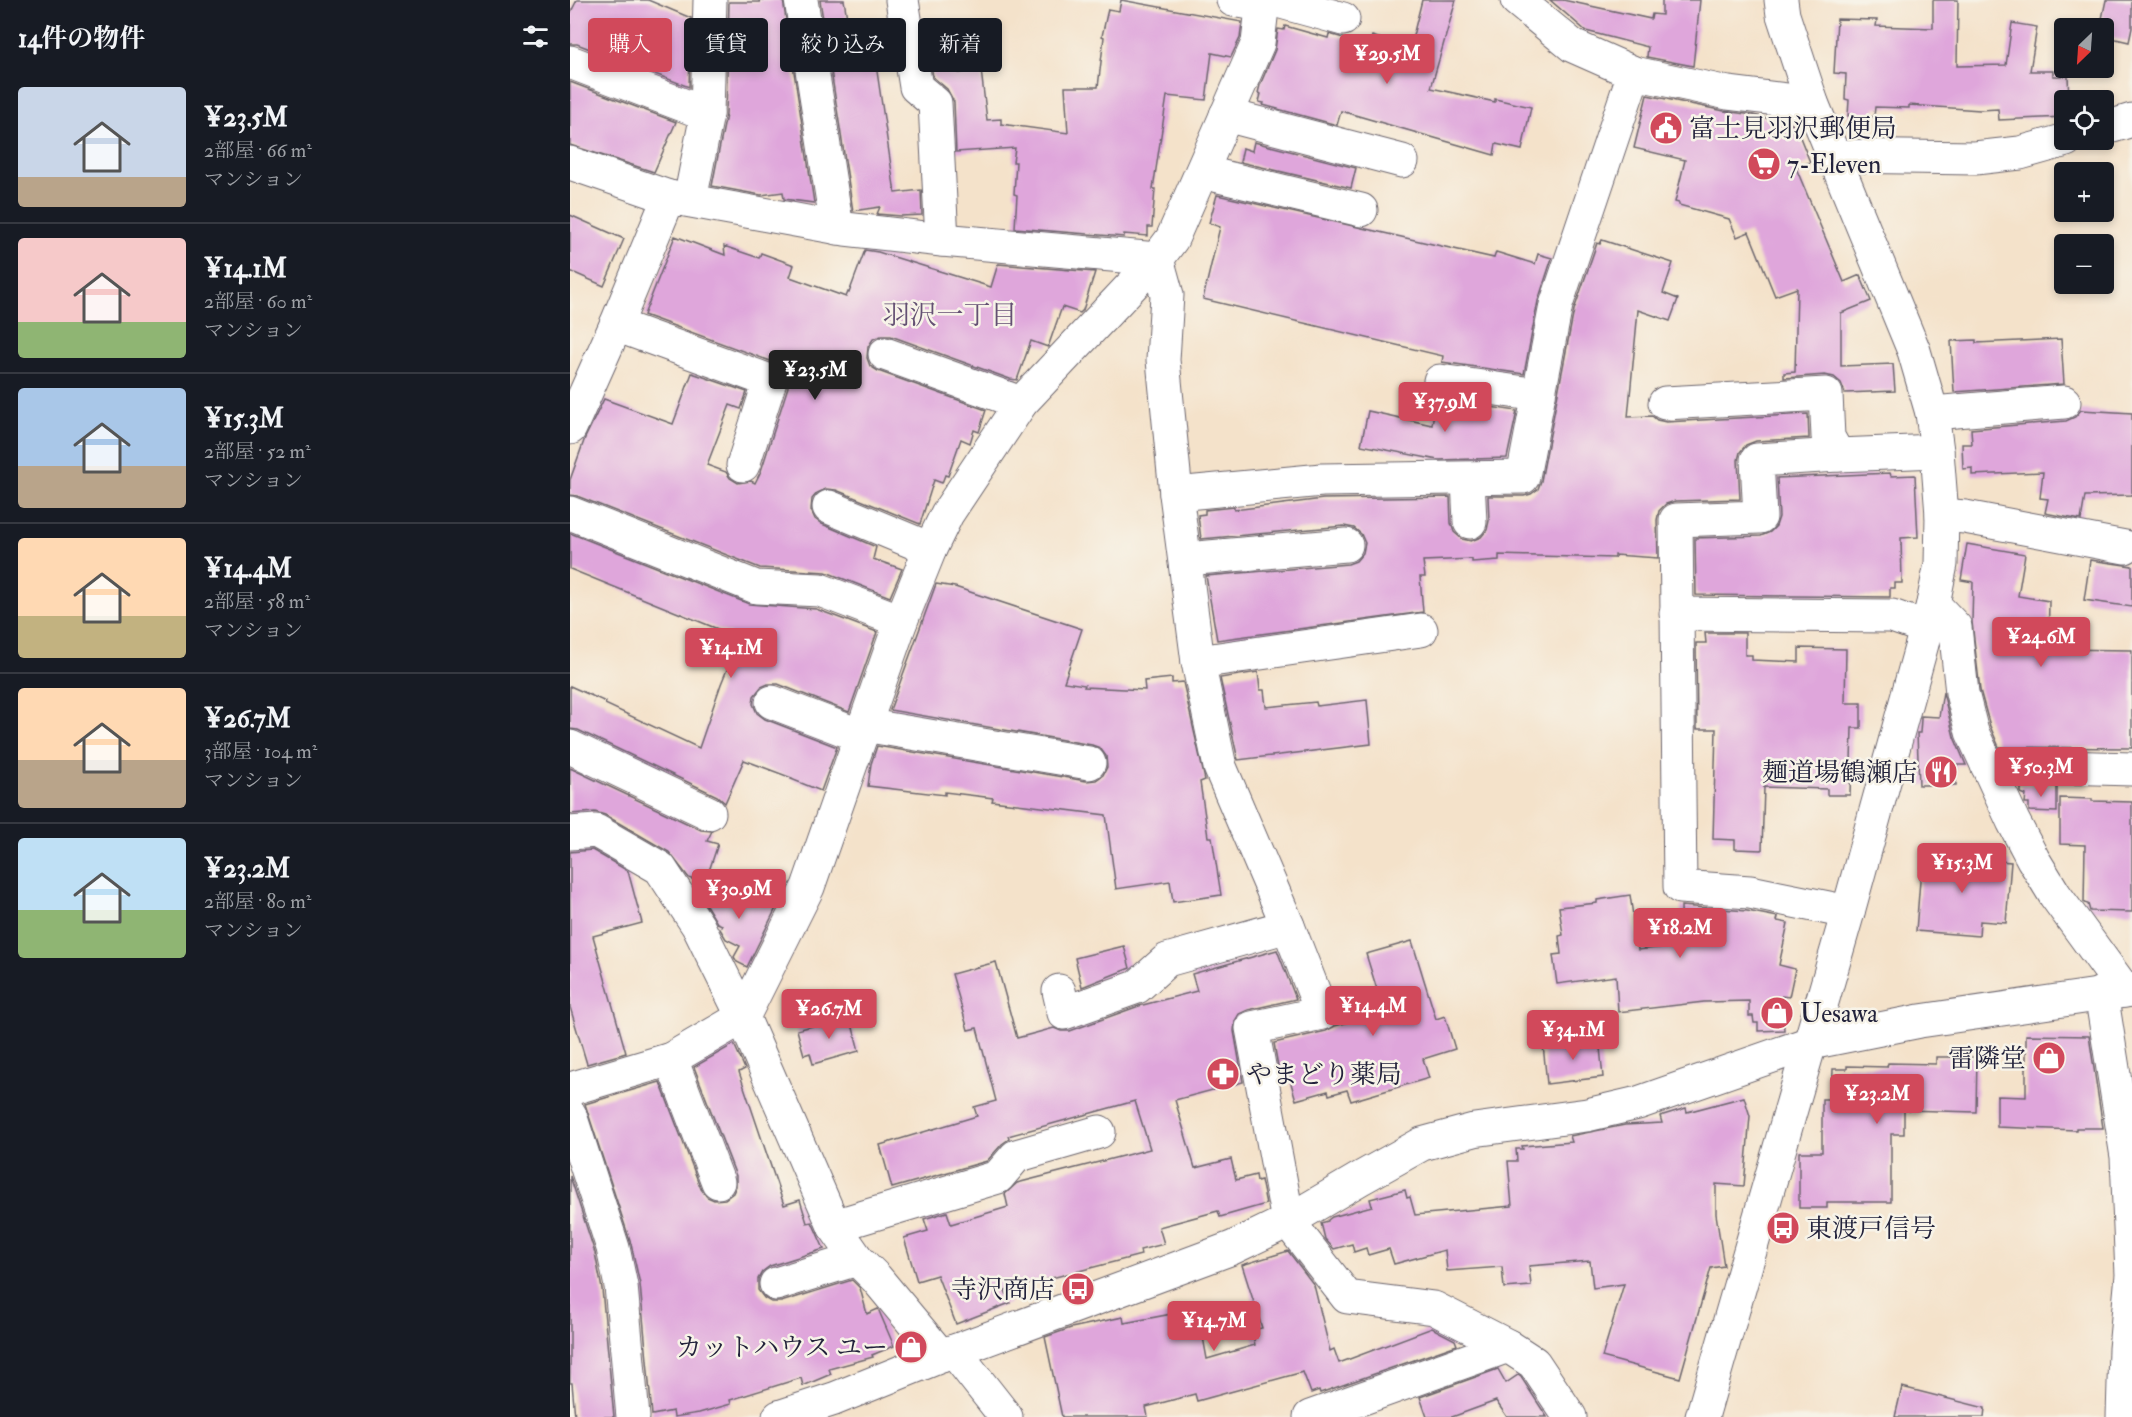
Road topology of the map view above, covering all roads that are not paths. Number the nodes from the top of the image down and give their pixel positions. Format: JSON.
{"nodes":[{"id":1,"x":801,"y":0,"type":"edge"},
{"id":2,"x":902,"y":0,"type":"edge"},
{"id":3,"x":1517,"y":0,"type":"edge"},
{"id":4,"x":1781,"y":0,"type":"edge"},
{"id":5,"x":1258,"y":1,"type":"edge"},
{"id":6,"x":705,"y":2,"type":"edge"},
{"id":7,"x":1343,"y":19,"type":"dead end"},
{"id":8,"x":570,"y":63,"type":"edge"},
{"id":9,"x":1634,"y":73,"type":"junction"},
{"id":10,"x":1812,"y":103,"type":"junction"},
{"id":11,"x":707,"y":114,"type":"junction"},
{"id":12,"x":1226,"y":116,"type":"junction"},
{"id":13,"x":2132,"y":120,"type":"edge"},
{"id":14,"x":2114,"y":126,"type":"edge"},
{"id":15,"x":2054,"y":144,"type":"edge"},
{"id":16,"x":1835,"y":156,"type":"junction"},
{"id":17,"x":1402,"y":161,"type":"dead end"},
{"id":18,"x":570,"y":163,"type":"edge"},
{"id":19,"x":1202,"y":172,"type":"junction"},
{"id":20,"x":679,"y":199,"type":"junction"},
{"id":21,"x":1361,"y":210,"type":"dead end"},
{"id":22,"x":837,"y":228,"type":"junction"},
{"id":23,"x":942,"y":240,"type":"junction"},
{"id":24,"x":1157,"y":259,"type":"junction"},
{"id":25,"x":616,"y":325,"type":"junction"},
{"id":26,"x":885,"y":354,"type":"dead end"},
{"id":27,"x":1440,"y":381,"type":"dead end"},
{"id":28,"x":1539,"y":395,"type":"junction"},
{"id":29,"x":2064,"y":402,"type":"dead end"},
{"id":30,"x":1021,"y":403,"type":"junction"},
{"id":31,"x":1665,"y":404,"type":"dead end"},
{"id":32,"x":1932,"y":413,"type":"junction"},
{"id":33,"x":570,"y":428,"type":"edge"},
{"id":34,"x":1938,"y":451,"type":"junction"},
{"id":35,"x":1838,"y":455,"type":"junction"},
{"id":36,"x":743,"y":465,"type":"dead end"},
{"id":37,"x":1468,"y":479,"type":"junction"},
{"id":38,"x":1176,"y":494,"type":"junction"},
{"id":39,"x":829,"y":507,"type":"dead end"},
{"id":40,"x":570,"y":513,"type":"edge"},
{"id":41,"x":1942,"y":515,"type":"junction"},
{"id":42,"x":1470,"y":522,"type":"dead end"},
{"id":43,"x":1346,"y":545,"type":"dead end"},
{"id":44,"x":2125,"y":547,"type":"dead end"},
{"id":45,"x":930,"y":549,"type":"junction"},
{"id":46,"x":1186,"y":560,"type":"junction"},
{"id":47,"x":1676,"y":614,"type":"junction"},
{"id":48,"x":1930,"y":616,"type":"junction"},
{"id":49,"x":901,"y":621,"type":"junction"},
{"id":50,"x":1421,"y":630,"type":"dead end"},
{"id":51,"x":1198,"y":662,"type":"junction"},
{"id":52,"x":772,"y":702,"type":"dead end"},
{"id":53,"x":862,"y":731,"type":"junction"},
{"id":54,"x":570,"y":747,"type":"edge"},
{"id":55,"x":1089,"y":763,"type":"dead end"},
{"id":56,"x":1988,"y":765,"type":"junction"},
{"id":57,"x":2132,"y":769,"type":"edge"},
{"id":58,"x":709,"y":813,"type":"dead end"},
{"id":59,"x":570,"y":833,"type":"edge"},
{"id":60,"x":1848,"y":912,"type":"junction"},
{"id":61,"x":1288,"y":926,"type":"junction"},
{"id":62,"x":1059,"y":991,"type":"dead end"},
{"id":63,"x":2119,"y":991,"type":"edge"},
{"id":64,"x":743,"y":1017,"type":"junction"},
{"id":65,"x":1810,"y":1043,"type":"junction"},
{"id":66,"x":671,"y":1059,"type":"junction"},
{"id":67,"x":570,"y":1089,"type":"edge"},
{"id":68,"x":570,"y":1115,"type":"edge"},
{"id":69,"x":1099,"y":1132,"type":"dead end"},
{"id":70,"x":718,"y":1182,"type":"dead end"},
{"id":71,"x":1288,"y":1221,"type":"junction"},
{"id":72,"x":834,"y":1226,"type":"junction"},
{"id":73,"x":857,"y":1259,"type":"junction"},
{"id":74,"x":776,"y":1284,"type":"dead end"},
{"id":75,"x":1508,"y":1346,"type":"junction"},
{"id":76,"x":947,"y":1353,"type":"junction"},
{"id":77,"x":840,"y":1408,"type":"edge"},
{"id":78,"x":633,"y":1417,"type":"edge"},
{"id":79,"x":778,"y":1417,"type":"edge"},
{"id":80,"x":1006,"y":1417,"type":"edge"},
{"id":81,"x":1310,"y":1417,"type":"edge"},
{"id":82,"x":1570,"y":1417,"type":"edge"},
{"id":83,"x":1702,"y":1417,"type":"edge"},
{"id":84,"x":2123,"y":1417,"type":"edge"}],
"edges":[{"from":1,"to":22,"type":"street"},
{"from":2,"to":23,"type":"street"},
{"from":3,"to":9,"type":"street"},
{"from":4,"to":10,"type":"street"},
{"from":5,"to":7,"type":"street"},
{"from":5,"to":12,"type":"street"},
{"from":6,"to":11,"type":"street"},
{"from":8,"to":11,"type":"street"},
{"from":9,"to":10,"type":"street"},
{"from":9,"to":28,"type":"street"},
{"from":10,"to":16,"type":"street"},
{"from":11,"to":20,"type":"street"},
{"from":12,"to":17,"type":"street"},
{"from":12,"to":19,"type":"street"},
{"from":13,"to":14,"type":"street"},
{"from":15,"to":16,"type":"street"},
{"from":16,"to":32,"type":"street"},
{"from":18,"to":20,"type":"street"},
{"from":19,"to":21,"type":"street"},
{"from":19,"to":24,"type":"street"},
{"from":20,"to":22,"type":"street"},
{"from":20,"to":25,"type":"street"},
{"from":22,"to":23,"type":"street"},
{"from":23,"to":24,"type":"street"},
{"from":24,"to":30,"type":"street"},
{"from":24,"to":38,"type":"street"},
{"from":25,"to":33,"type":"street"},
{"from":25,"to":36,"type":"street"},
{"from":26,"to":30,"type":"street"},
{"from":27,"to":28,"type":"street"},
{"from":28,"to":37,"type":"street"},
{"from":29,"to":32,"type":"street"},
{"from":30,"to":45,"type":"street"},
{"from":31,"to":35,"type":"street"},
{"from":32,"to":34,"type":"street"},
{"from":34,"to":35,"type":"street"},
{"from":34,"to":41,"type":"street"},
{"from":35,"to":47,"type":"street"},
{"from":37,"to":38,"type":"street"},
{"from":37,"to":42,"type":"street"},
{"from":38,"to":46,"type":"street"},
{"from":39,"to":45,"type":"street"},
{"from":40,"to":49,"type":"street"},
{"from":41,"to":44,"type":"street"},
{"from":41,"to":48,"type":"street"},
{"from":43,"to":46,"type":"street"},
{"from":45,"to":49,"type":"street"},
{"from":46,"to":51,"type":"street"},
{"from":47,"to":48,"type":"street"},
{"from":47,"to":60,"type":"street"},
{"from":48,"to":56,"type":"street"},
{"from":48,"to":60,"type":"street"},
{"from":49,"to":53,"type":"street"},
{"from":50,"to":51,"type":"street"},
{"from":51,"to":61,"type":"street"},
{"from":52,"to":53,"type":"street"},
{"from":53,"to":55,"type":"street"},
{"from":53,"to":64,"type":"street"},
{"from":54,"to":58,"type":"street"},
{"from":56,"to":57,"type":"street"},
{"from":56,"to":63,"type":"street"},
{"from":59,"to":64,"type":"street"},
{"from":60,"to":65,"type":"street"},
{"from":61,"to":62,"type":"street"},
{"from":61,"to":71,"type":"street"},
{"from":63,"to":65,"type":"street"},
{"from":63,"to":84,"type":"street"},
{"from":64,"to":66,"type":"street"},
{"from":64,"to":72,"type":"street"},
{"from":65,"to":71,"type":"street"},
{"from":65,"to":83,"type":"street"},
{"from":66,"to":67,"type":"street"},
{"from":66,"to":70,"type":"street"},
{"from":68,"to":78,"type":"street"},
{"from":69,"to":72,"type":"street"},
{"from":71,"to":75,"type":"street"},
{"from":71,"to":76,"type":"street"},
{"from":72,"to":73,"type":"street"},
{"from":73,"to":74,"type":"street"},
{"from":73,"to":76,"type":"street"},
{"from":75,"to":81,"type":"street"},
{"from":75,"to":82,"type":"street"},
{"from":76,"to":77,"type":"street"},
{"from":76,"to":80,"type":"street"},
{"from":77,"to":79,"type":"street"}]}
